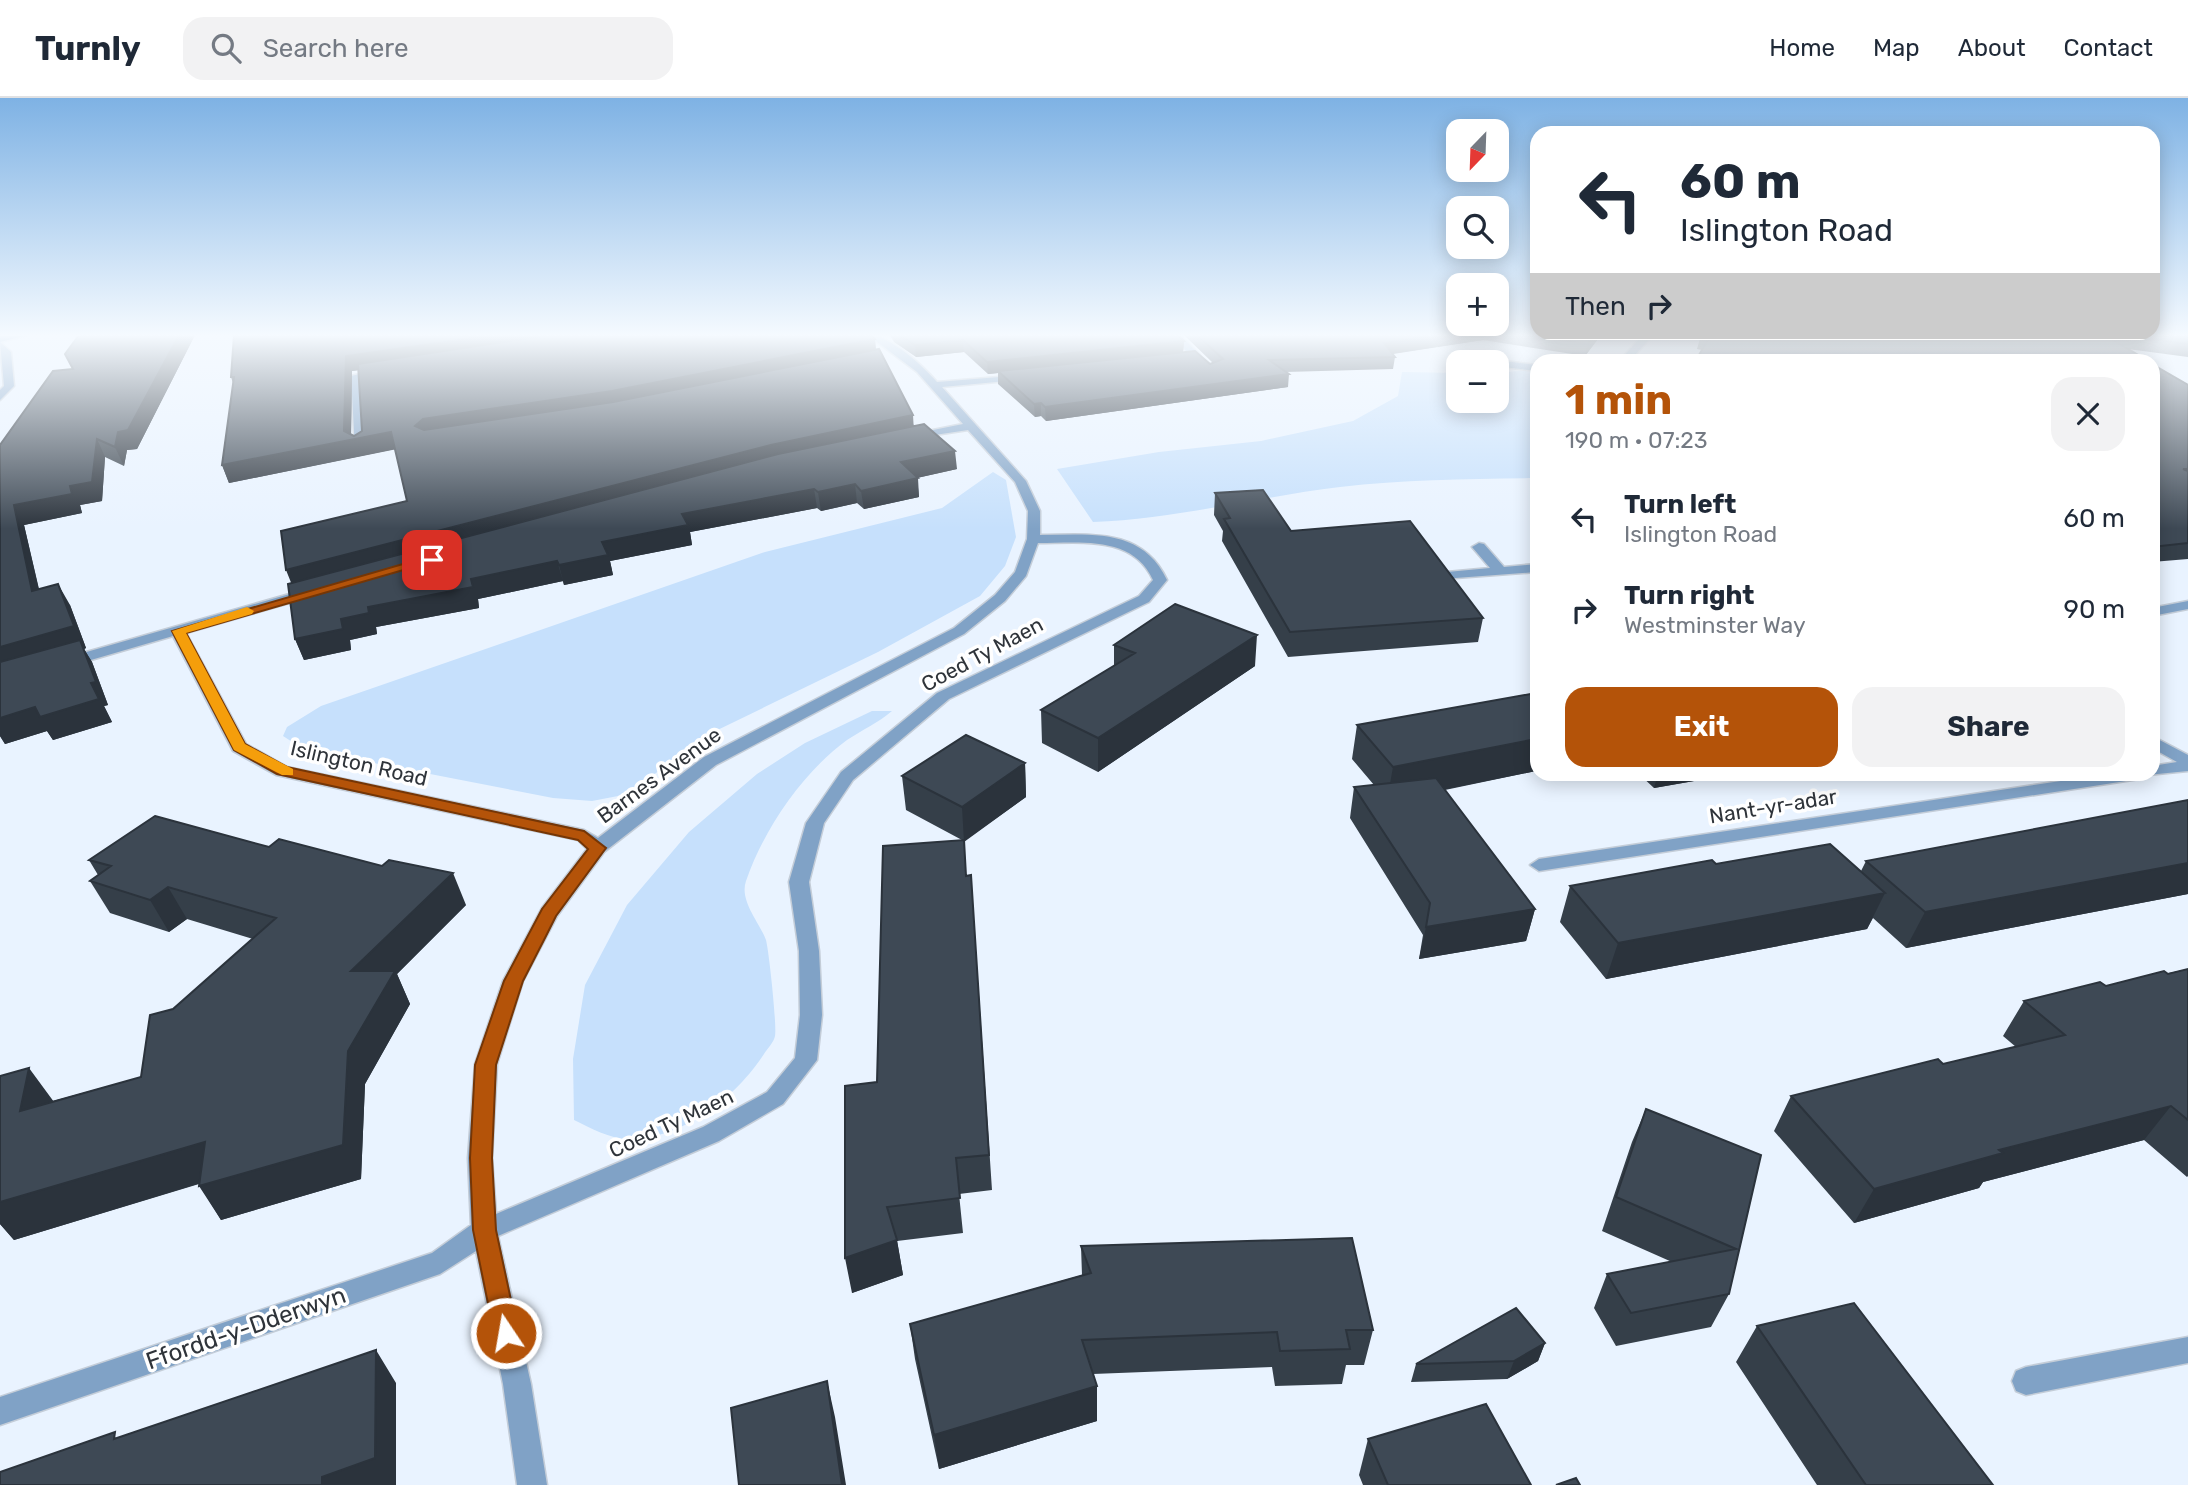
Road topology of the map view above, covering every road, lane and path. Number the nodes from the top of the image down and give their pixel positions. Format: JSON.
{"nodes":[{"id":1,"x":356,"y":400,"type":"edge"},
{"id":2,"x":948,"y":400,"type":"edge"},
{"id":3,"x":971,"y":426,"type":"junction"},
{"id":4,"x":891,"y":442,"type":"edge"},
{"id":5,"x":359,"y":448,"type":"edge"},
{"id":6,"x":1033,"y":538,"type":"junction"},
{"id":7,"x":1479,"y":547,"type":"dead end"},
{"id":8,"x":1530,"y":568,"type":"edge"},
{"id":9,"x":1500,"y":571,"type":"junction"},
{"id":10,"x":1447,"y":576,"type":"edge"},
{"id":11,"x":325,"y":589,"type":"edge"},
{"id":12,"x":2188,"y":605,"type":"edge"},
{"id":13,"x":2160,"y":610,"type":"edge"},
{"id":14,"x":178,"y":631,"type":"junction"},
{"id":15,"x":51,"y":666,"type":"edge"},
{"id":16,"x":2160,"y":746,"type":"edge"},
{"id":17,"x":2188,"y":764,"type":"edge"},
{"id":18,"x":2160,"y":769,"type":"edge"},
{"id":19,"x":2093,"y":781,"type":"edge"},
{"id":20,"x":597,"y":848,"type":"junction"},
{"id":21,"x":1539,"y":865,"type":"dead end"},
{"id":22,"x":484,"y":1230,"type":"junction"},
{"id":23,"x":2188,"y":1350,"type":"edge"},
{"id":24,"x":2026,"y":1381,"type":"dead end"},
{"id":25,"x":0,"y":1411,"type":"edge"},
{"id":26,"x":532,"y":1485,"type":"edge"}],
"edges":[{"from":1,"to":5,"type":"street"},
{"from":2,"to":3,"type":"street","name":"Barnes Avenue"},
{"from":3,"to":4,"type":"street"},
{"from":3,"to":6,"type":"street","name":"Barnes Avenue"},
{"from":6,"to":20,"type":"street","name":"Barnes Avenue"},
{"from":6,"to":22,"type":"street","name":"Coed Ty Maen"},
{"from":7,"to":9,"type":"street"},
{"from":8,"to":9,"type":"street"},
{"from":9,"to":10,"type":"street"},
{"from":11,"to":14,"type":"street"},
{"from":12,"to":13,"type":"street"},
{"from":14,"to":15,"type":"street"},
{"from":14,"to":20,"type":"street","name":"Islington Road"},
{"from":16,"to":17,"type":"street"},
{"from":17,"to":18,"type":"street"},
{"from":19,"to":21,"type":"street","name":"Nant-yr-adar"},
{"from":20,"to":22,"type":"street","name":"Barnes Avenue"},
{"from":22,"to":25,"type":"street","name":"Ffordd-y-Dderwyn"},
{"from":22,"to":26,"type":"street","name":"Barnes Avenue"},
{"from":23,"to":24,"type":"street"}]}
